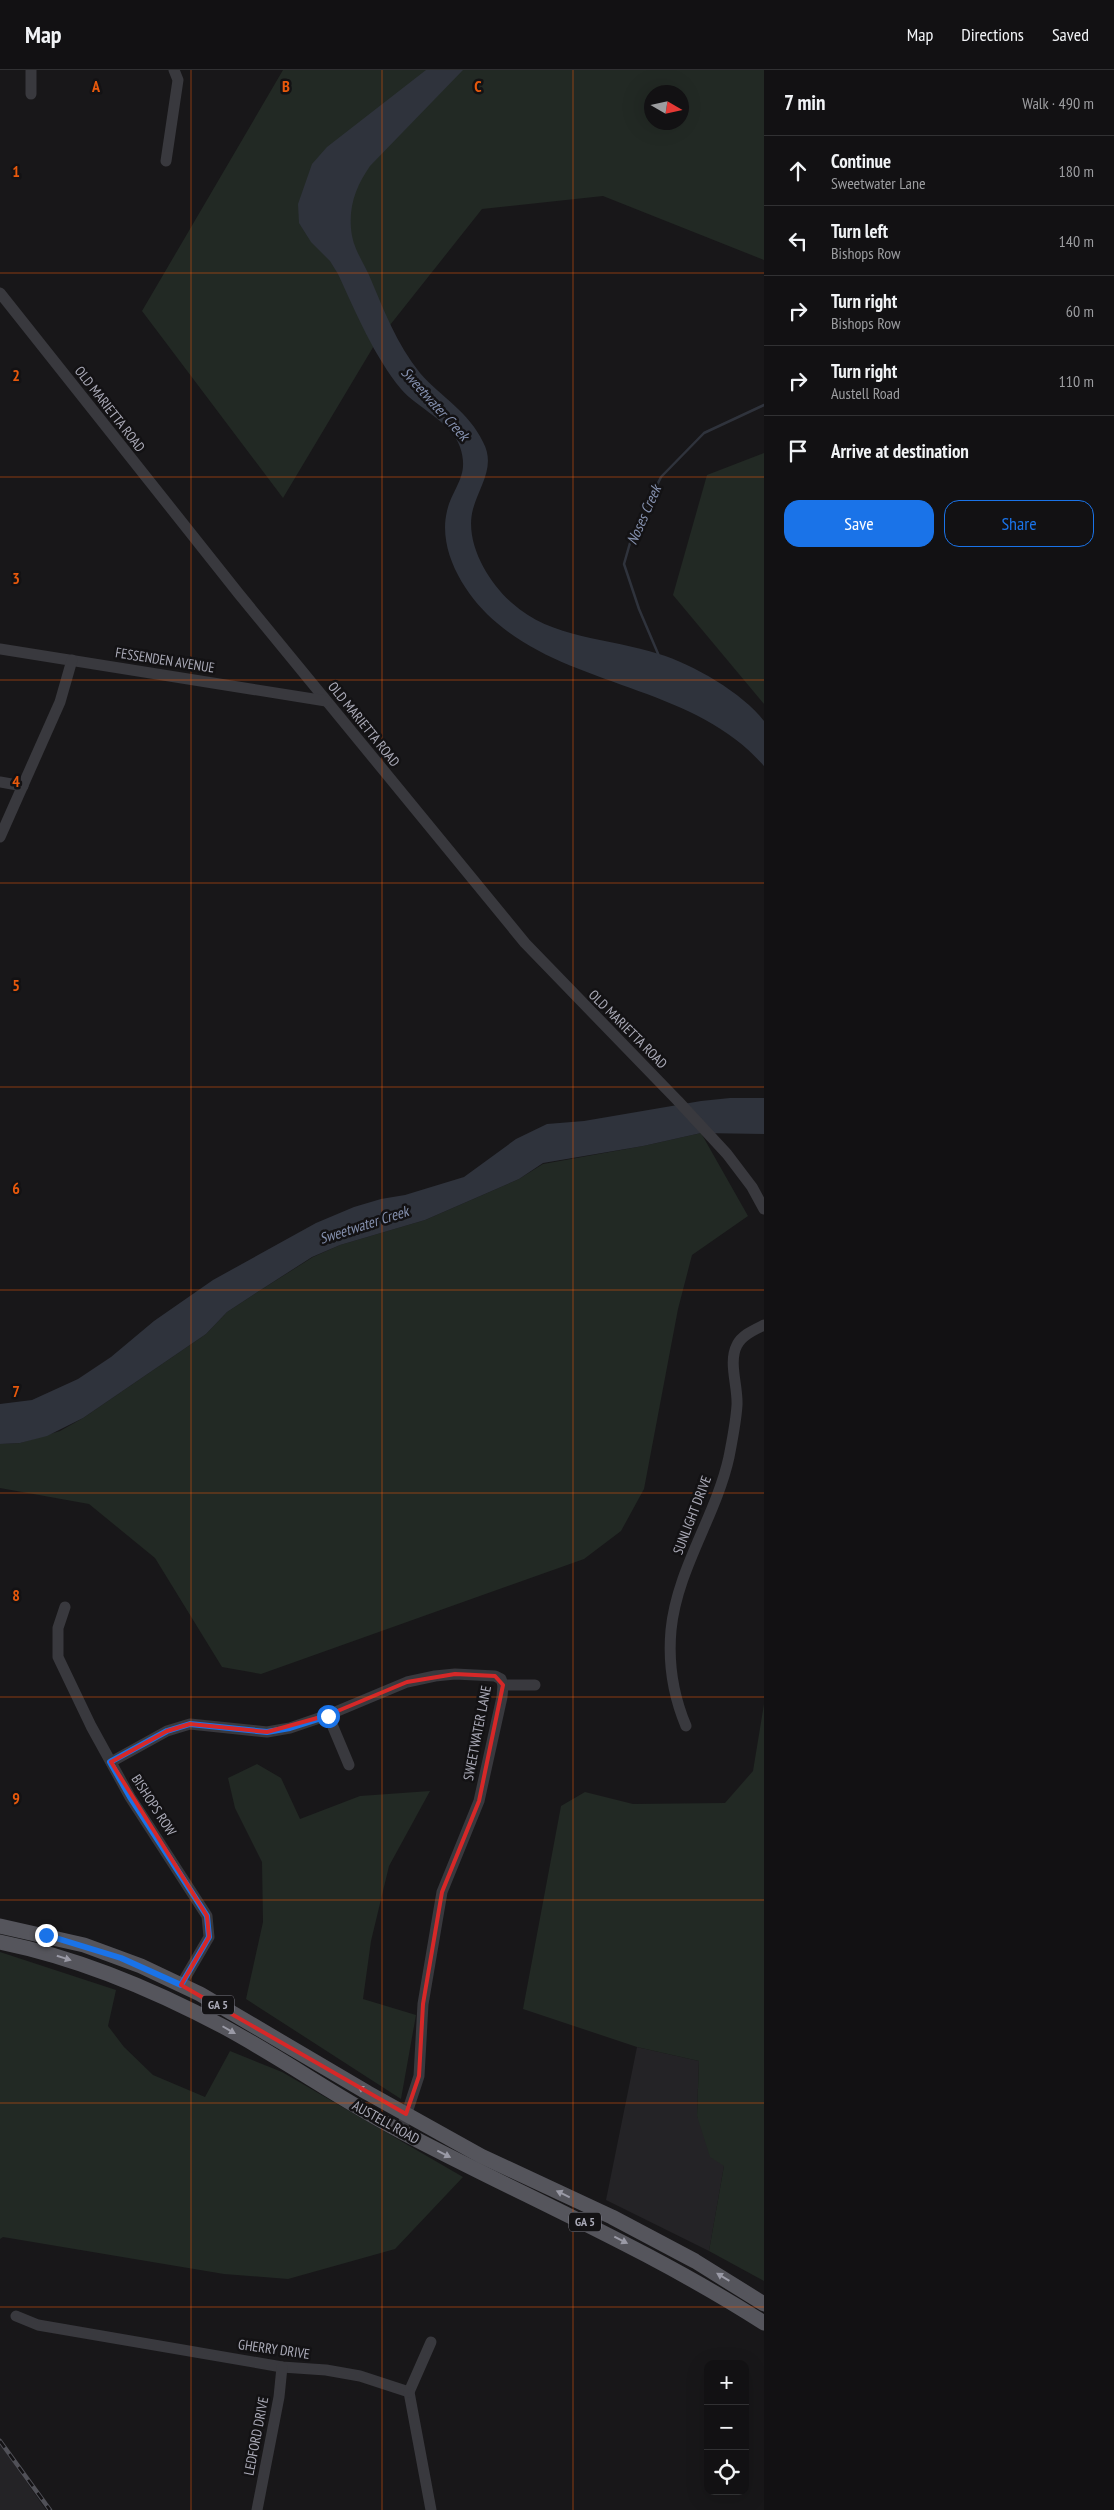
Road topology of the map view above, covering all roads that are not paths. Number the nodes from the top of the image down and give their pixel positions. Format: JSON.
{"nodes":[{"id":1,"x":31,"y":70,"type":"edge"},
{"id":2,"x":174,"y":70,"type":"edge"},
{"id":3,"x":31,"y":94,"type":"dead end"},
{"id":4,"x":166,"y":161,"type":"dead end"},
{"id":5,"x":0,"y":293,"type":"edge"},
{"id":6,"x":0,"y":649,"type":"edge"},
{"id":7,"x":72,"y":660,"type":"junction"},
{"id":8,"x":326,"y":701,"type":"junction"},
{"id":9,"x":0,"y":782,"type":"edge"},
{"id":10,"x":24,"y":786,"type":"junction"},
{"id":11,"x":0,"y":837,"type":"edge"},
{"id":12,"x":764,"y":1209,"type":"edge"},
{"id":13,"x":764,"y":1325,"type":"edge"},
{"id":14,"x":66,"y":1607,"type":"dead end"},
{"id":15,"x":535,"y":1684,"type":"dead end"},
{"id":16,"x":504,"y":1685,"type":"junction"},
{"id":17,"x":328,"y":1716,"type":"junction"},
{"id":18,"x":686,"y":1726,"type":"dead end"},
{"id":19,"x":110,"y":1762,"type":"junction"},
{"id":20,"x":349,"y":1765,"type":"dead end"},
{"id":21,"x":0,"y":1926,"type":"edge"},
{"id":22,"x":0,"y":1942,"type":"edge"},
{"id":23,"x":181,"y":1985,"type":"junction"},
{"id":24,"x":406,"y":2114,"type":"junction"},
{"id":25,"x":401,"y":2131,"type":"junction"},
{"id":26,"x":764,"y":2304,"type":"edge"},
{"id":27,"x":16,"y":2316,"type":"dead end"},
{"id":28,"x":764,"y":2323,"type":"edge"},
{"id":29,"x":431,"y":2342,"type":"dead end"},
{"id":30,"x":282,"y":2367,"type":"junction"},
{"id":31,"x":409,"y":2392,"type":"junction"},
{"id":32,"x":257,"y":2510,"type":"edge"},
{"id":33,"x":431,"y":2510,"type":"edge"}],
"edges":[{"from":1,"to":3,"type":"street"},
{"from":2,"to":4,"type":"street"},
{"from":5,"to":8,"type":"street","name":"OLD MARIETTA ROAD"},
{"from":6,"to":7,"type":"street","name":"FESSENDEN AVENUE"},
{"from":7,"to":8,"type":"street","name":"FESSENDEN AVENUE"},
{"from":7,"to":10,"type":"street"},
{"from":8,"to":12,"type":"street","name":"OLD MARIETTA ROAD"},
{"from":9,"to":10,"type":"street"},
{"from":10,"to":11,"type":"street"},
{"from":13,"to":18,"type":"street","name":"SUNLIGHT DRIVE"},
{"from":14,"to":19,"type":"street","name":"BISHOPS ROW"},
{"from":15,"to":16,"type":"street"},
{"from":16,"to":17,"type":"street","name":"SWEETWATER LANE"},
{"from":16,"to":24,"type":"street","name":"SWEETWATER LANE"},
{"from":17,"to":19,"type":"street","name":"SWEETWATER LANE"},
{"from":17,"to":20,"type":"street"},
{"from":19,"to":23,"type":"street","name":"BISHOPS ROW"},
{"from":21,"to":23,"type":"main road","name":"AUSTELL ROAD","number":"GA 5"},
{"from":22,"to":25,"type":"main road","name":"AUSTELL ROAD","number":"GA 5","one_way":true},
{"from":24,"to":23,"type":"main road","name":"AUSTELL ROAD","number":"GA 5","one_way":true},
{"from":24,"to":25,"type":"street","name":"SWEETWATER LANE"},
{"from":26,"to":24,"type":"main road","name":"AUSTELL ROAD","number":"GA 5","one_way":true},
{"from":25,"to":28,"type":"main road","name":"AUSTELL ROAD","number":"GA 5","one_way":true},
{"from":27,"to":30,"type":"street","name":"GHERRY DRIVE"},
{"from":29,"to":31,"type":"street"},
{"from":30,"to":31,"type":"street","name":"GHERRY DRIVE"},
{"from":30,"to":32,"type":"street","name":"LEDFORD DRIVE"},
{"from":31,"to":33,"type":"street"}]}
